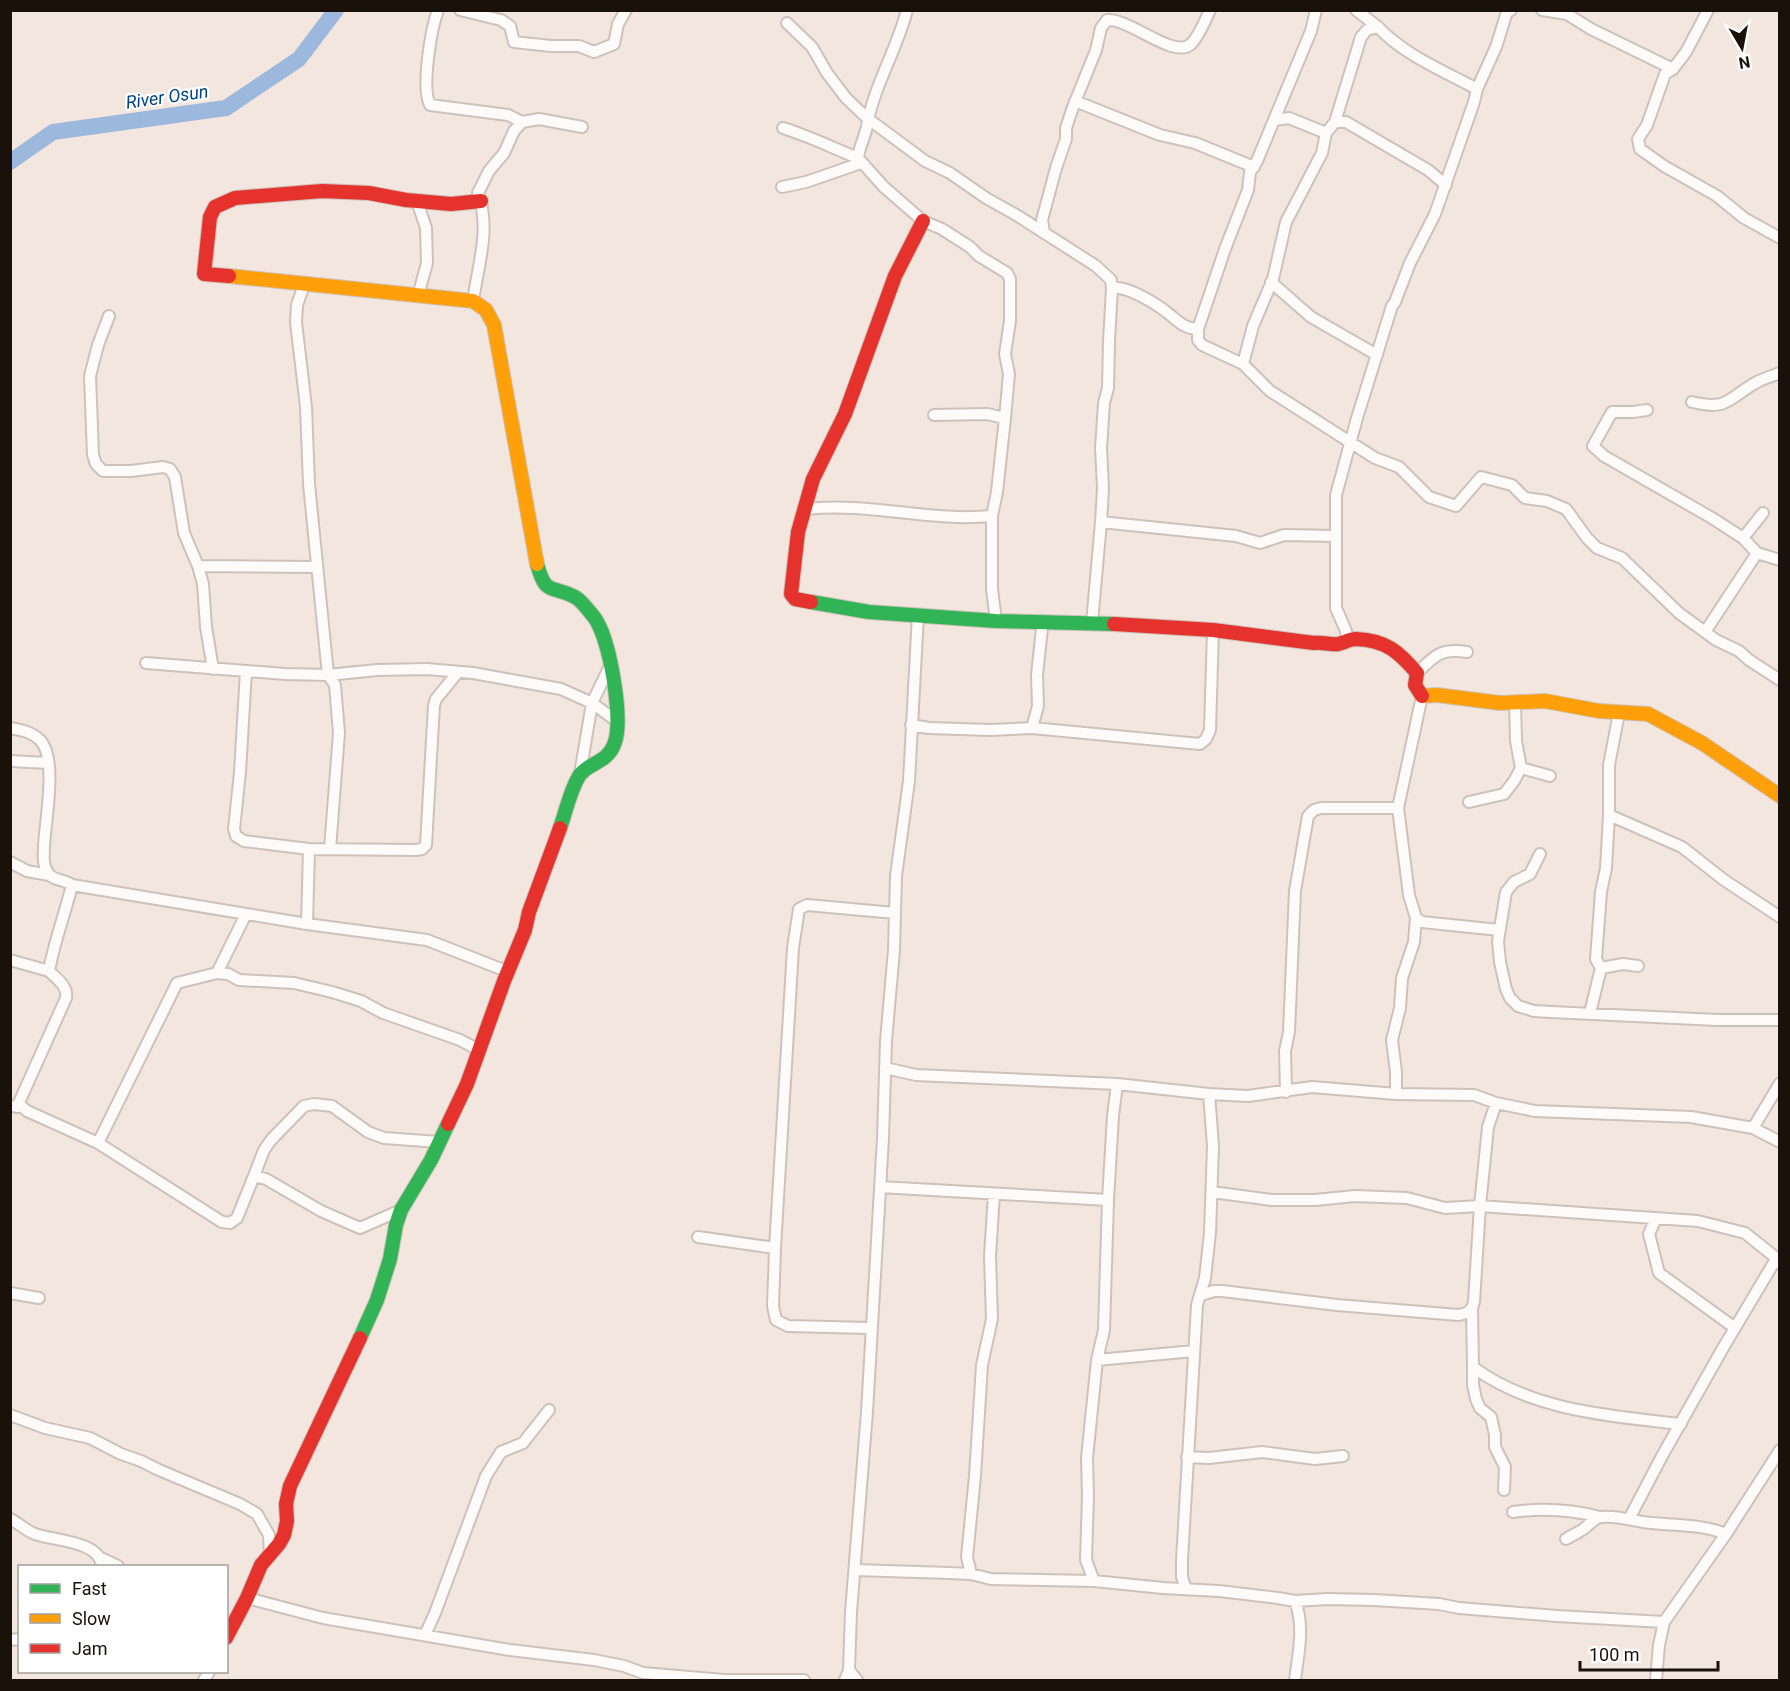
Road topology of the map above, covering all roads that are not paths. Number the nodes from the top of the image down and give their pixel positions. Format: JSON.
{"nodes":[{"id":1,"x":438,"y":10,"type":"edge"},
{"id":2,"x":460,"y":10,"type":"edge"},
{"id":3,"x":626,"y":10,"type":"edge"},
{"id":4,"x":907,"y":10,"type":"edge"},
{"id":5,"x":1210,"y":10,"type":"edge"},
{"id":6,"x":1316,"y":10,"type":"edge"},
{"id":7,"x":1356,"y":10,"type":"edge"},
{"id":8,"x":1542,"y":10,"type":"edge"},
{"id":9,"x":1708,"y":10,"type":"edge"},
{"id":10,"x":1511,"y":11,"type":"edge"},
{"id":11,"x":1109,"y":15,"type":"edge"},
{"id":12,"x":787,"y":23,"type":"dead end"},
{"id":13,"x":1378,"y":27,"type":"junction"},
{"id":14,"x":1673,"y":69,"type":"junction"},
{"id":15,"x":1477,"y":89,"type":"junction"},
{"id":16,"x":1075,"y":102,"type":"junction"},
{"id":17,"x":867,"y":117,"type":"junction"},
{"id":18,"x":1274,"y":120,"type":"junction"},
{"id":19,"x":522,"y":122,"type":"junction"},
{"id":20,"x":1335,"y":122,"type":"junction"},
{"id":21,"x":582,"y":127,"type":"dead end"},
{"id":22,"x":783,"y":128,"type":"dead end"},
{"id":23,"x":1326,"y":133,"type":"junction"},
{"id":24,"x":860,"y":160,"type":"junction"},
{"id":25,"x":1254,"y":167,"type":"junction"},
{"id":26,"x":1446,"y":185,"type":"junction"},
{"id":27,"x":782,"y":187,"type":"dead end"},
{"id":28,"x":417,"y":201,"type":"junction"},
{"id":29,"x":481,"y":201,"type":"junction"},
{"id":30,"x":923,"y":221,"type":"junction"},
{"id":31,"x":1044,"y":233,"type":"junction"},
{"id":32,"x":1779,"y":238,"type":"edge"},
{"id":33,"x":1271,"y":282,"type":"junction"},
{"id":34,"x":304,"y":285,"type":"junction"},
{"id":35,"x":1113,"y":288,"type":"junction"},
{"id":36,"x":418,"y":296,"type":"junction"},
{"id":37,"x":473,"y":301,"type":"junction"},
{"id":38,"x":109,"y":316,"type":"dead end"},
{"id":39,"x":1198,"y":329,"type":"junction"},
{"id":40,"x":1377,"y":355,"type":"junction"},
{"id":41,"x":1243,"y":364,"type":"junction"},
{"id":42,"x":1779,"y":373,"type":"edge"},
{"id":43,"x":1692,"y":402,"type":"dead end"},
{"id":44,"x":1647,"y":410,"type":"dead end"},
{"id":45,"x":934,"y":415,"type":"dead end"},
{"id":46,"x":1005,"y":418,"type":"junction"},
{"id":47,"x":1349,"y":442,"type":"junction"},
{"id":48,"x":806,"y":509,"type":"junction"},
{"id":49,"x":1763,"y":513,"type":"dead end"},
{"id":50,"x":992,"y":516,"type":"junction"},
{"id":51,"x":1101,"y":522,"type":"junction"},
{"id":52,"x":1336,"y":536,"type":"junction"},
{"id":53,"x":1743,"y":538,"type":"junction"},
{"id":54,"x":1757,"y":553,"type":"junction"},
{"id":55,"x":1779,"y":560,"type":"edge"},
{"id":56,"x":198,"y":566,"type":"junction"},
{"id":57,"x":317,"y":567,"type":"junction"},
{"id":58,"x":918,"y":615,"type":"junction"},
{"id":59,"x":996,"y":621,"type":"junction"},
{"id":60,"x":1040,"y":623,"type":"junction"},
{"id":61,"x":1092,"y":623,"type":"junction"},
{"id":62,"x":1214,"y":630,"type":"junction"},
{"id":63,"x":1705,"y":632,"type":"junction"},
{"id":64,"x":1347,"y":640,"type":"junction"},
{"id":65,"x":1467,"y":652,"type":"dead end"},
{"id":66,"x":146,"y":663,"type":"dead end"},
{"id":67,"x":610,"y":665,"type":"junction"},
{"id":68,"x":213,"y":669,"type":"junction"},
{"id":69,"x":246,"y":671,"type":"junction"},
{"id":70,"x":458,"y":672,"type":"junction"},
{"id":71,"x":1417,"y":672,"type":"junction"},
{"id":72,"x":328,"y":675,"type":"junction"},
{"id":73,"x":1779,"y":680,"type":"edge"},
{"id":74,"x":1422,"y":696,"type":"junction"},
{"id":75,"x":1515,"y":702,"type":"junction"},
{"id":76,"x":592,"y":703,"type":"junction"},
{"id":77,"x":1619,"y":712,"type":"junction"},
{"id":78,"x":618,"y":722,"type":"junction"},
{"id":79,"x":911,"y":726,"type":"junction"},
{"id":80,"x":10,"y":728,"type":"edge"},
{"id":81,"x":1032,"y":728,"type":"junction"},
{"id":82,"x":10,"y":761,"type":"edge"},
{"id":83,"x":48,"y":763,"type":"junction"},
{"id":84,"x":1521,"y":768,"type":"junction"},
{"id":85,"x":580,"y":774,"type":"junction"},
{"id":86,"x":1550,"y":776,"type":"dead end"},
{"id":87,"x":1779,"y":796,"type":"edge"},
{"id":88,"x":1469,"y":802,"type":"dead end"},
{"id":89,"x":1398,"y":808,"type":"junction"},
{"id":90,"x":1609,"y":815,"type":"junction"},
{"id":91,"x":309,"y":849,"type":"junction"},
{"id":92,"x":330,"y":849,"type":"junction"},
{"id":93,"x":1540,"y":854,"type":"dead end"},
{"id":94,"x":10,"y":862,"type":"edge"},
{"id":95,"x":49,"y":875,"type":"junction"},
{"id":96,"x":72,"y":885,"type":"junction"},
{"id":97,"x":895,"y":913,"type":"junction"},
{"id":98,"x":246,"y":914,"type":"junction"},
{"id":99,"x":1779,"y":917,"type":"edge"},
{"id":100,"x":1416,"y":918,"type":"junction"},
{"id":101,"x":307,"y":924,"type":"junction"},
{"id":102,"x":1499,"y":930,"type":"junction"},
{"id":103,"x":10,"y":960,"type":"edge"},
{"id":104,"x":1638,"y":966,"type":"dead end"},
{"id":105,"x":1601,"y":968,"type":"junction"},
{"id":106,"x":49,"y":971,"type":"junction"},
{"id":107,"x":509,"y":972,"type":"junction"},
{"id":108,"x":217,"y":973,"type":"junction"},
{"id":109,"x":1590,"y":1013,"type":"junction"},
{"id":110,"x":1779,"y":1020,"type":"edge"},
{"id":111,"x":479,"y":1050,"type":"junction"},
{"id":112,"x":885,"y":1068,"type":"junction"},
{"id":113,"x":1779,"y":1083,"type":"edge"},
{"id":114,"x":1117,"y":1084,"type":"junction"},
{"id":115,"x":1286,"y":1092,"type":"junction"},
{"id":116,"x":1209,"y":1094,"type":"junction"},
{"id":117,"x":1396,"y":1094,"type":"junction"},
{"id":118,"x":1496,"y":1103,"type":"junction"},
{"id":119,"x":14,"y":1106,"type":"edge"},
{"id":120,"x":1753,"y":1128,"type":"junction"},
{"id":121,"x":440,"y":1142,"type":"junction"},
{"id":122,"x":1779,"y":1142,"type":"edge"},
{"id":123,"x":98,"y":1143,"type":"junction"},
{"id":124,"x":254,"y":1176,"type":"junction"},
{"id":125,"x":880,"y":1187,"type":"junction"},
{"id":126,"x":1212,"y":1192,"type":"junction"},
{"id":127,"x":994,"y":1194,"type":"junction"},
{"id":128,"x":1108,"y":1200,"type":"junction"},
{"id":129,"x":1480,"y":1206,"type":"junction"},
{"id":130,"x":401,"y":1210,"type":"junction"},
{"id":131,"x":1656,"y":1218,"type":"junction"},
{"id":132,"x":698,"y":1237,"type":"dead end"},
{"id":133,"x":775,"y":1248,"type":"junction"},
{"id":134,"x":1779,"y":1261,"type":"edge"},
{"id":135,"x":10,"y":1293,"type":"edge"},
{"id":136,"x":1201,"y":1295,"type":"junction"},
{"id":137,"x":39,"y":1298,"type":"dead end"},
{"id":138,"x":1472,"y":1309,"type":"junction"},
{"id":139,"x":870,"y":1328,"type":"junction"},
{"id":140,"x":1735,"y":1328,"type":"junction"},
{"id":141,"x":1194,"y":1351,"type":"junction"},
{"id":142,"x":1097,"y":1360,"type":"junction"},
{"id":143,"x":1473,"y":1367,"type":"junction"},
{"id":144,"x":549,"y":1410,"type":"dead end"},
{"id":145,"x":10,"y":1415,"type":"edge"},
{"id":146,"x":1681,"y":1424,"type":"junction"},
{"id":147,"x":1779,"y":1450,"type":"edge"},
{"id":148,"x":1343,"y":1456,"type":"dead end"},
{"id":149,"x":1187,"y":1457,"type":"junction"},
{"id":150,"x":1504,"y":1490,"type":"dead end"},
{"id":151,"x":1513,"y":1512,"type":"dead end"},
{"id":152,"x":1600,"y":1517,"type":"junction"},
{"id":153,"x":1629,"y":1519,"type":"junction"},
{"id":154,"x":10,"y":1520,"type":"edge"},
{"id":155,"x":1726,"y":1534,"type":"junction"},
{"id":156,"x":1566,"y":1539,"type":"dead end"},
{"id":157,"x":270,"y":1554,"type":"junction"},
{"id":158,"x":102,"y":1562,"type":"edge"},
{"id":159,"x":855,"y":1570,"type":"junction"},
{"id":160,"x":970,"y":1574,"type":"junction"},
{"id":161,"x":1094,"y":1581,"type":"junction"},
{"id":162,"x":1186,"y":1589,"type":"junction"},
{"id":163,"x":248,"y":1598,"type":"junction"},
{"id":164,"x":1295,"y":1601,"type":"junction"},
{"id":165,"x":1664,"y":1622,"type":"junction"},
{"id":166,"x":228,"y":1631,"type":"edge"},
{"id":167,"x":425,"y":1635,"type":"junction"},
{"id":168,"x":847,"y":1675,"type":"edge"},
{"id":169,"x":642,"y":1676,"type":"edge"},
{"id":170,"x":804,"y":1680,"type":"edge"},
{"id":171,"x":857,"y":1680,"type":"edge"},
{"id":172,"x":1295,"y":1680,"type":"edge"},
{"id":173,"x":1656,"y":1680,"type":"edge"}],
"edges":[{"from":1,"to":19,"type":"street"},
{"from":2,"to":3,"type":"street"},
{"from":4,"to":17,"type":"street"},
{"from":5,"to":11,"type":"street"},
{"from":6,"to":18,"type":"street"},
{"from":7,"to":13,"type":"street"},
{"from":8,"to":14,"type":"street"},
{"from":9,"to":14,"type":"street"},
{"from":10,"to":15,"type":"street"},
{"from":11,"to":16,"type":"street"},
{"from":12,"to":17,"type":"street"},
{"from":13,"to":15,"type":"street"},
{"from":13,"to":20,"type":"street"},
{"from":14,"to":32,"type":"street"},
{"from":15,"to":26,"type":"street"},
{"from":16,"to":25,"type":"street"},
{"from":16,"to":31,"type":"street"},
{"from":17,"to":24,"type":"street"},
{"from":17,"to":31,"type":"street"},
{"from":18,"to":23,"type":"street"},
{"from":18,"to":25,"type":"street"},
{"from":19,"to":21,"type":"street"},
{"from":19,"to":29,"type":"street"},
{"from":20,"to":23,"type":"street"},
{"from":20,"to":26,"type":"street"},
{"from":22,"to":24,"type":"street"},
{"from":23,"to":33,"type":"street"},
{"from":24,"to":27,"type":"street"},
{"from":24,"to":30,"type":"street"},
{"from":25,"to":39,"type":"street"},
{"from":26,"to":40,"type":"street"},
{"from":28,"to":29,"type":"street"},
{"from":28,"to":34,"type":"street"},
{"from":28,"to":36,"type":"street"},
{"from":29,"to":37,"type":"street"},
{"from":30,"to":46,"type":"street"},
{"from":30,"to":48,"type":"street"},
{"from":31,"to":35,"type":"street"},
{"from":33,"to":40,"type":"street"},
{"from":33,"to":41,"type":"street"},
{"from":34,"to":36,"type":"street"},
{"from":34,"to":57,"type":"street"},
{"from":35,"to":39,"type":"street"},
{"from":35,"to":51,"type":"street"},
{"from":36,"to":37,"type":"street"},
{"from":37,"to":67,"type":"street"},
{"from":38,"to":56,"type":"street"},
{"from":39,"to":41,"type":"street"},
{"from":40,"to":47,"type":"street"},
{"from":41,"to":47,"type":"street"},
{"from":42,"to":43,"type":"street"},
{"from":44,"to":53,"type":"street"},
{"from":45,"to":46,"type":"street"},
{"from":46,"to":50,"type":"street"},
{"from":47,"to":52,"type":"street"},
{"from":47,"to":63,"type":"street"},
{"from":48,"to":50,"type":"street"},
{"from":48,"to":58,"type":"street"},
{"from":49,"to":53,"type":"street"},
{"from":50,"to":59,"type":"street"},
{"from":51,"to":52,"type":"street"},
{"from":51,"to":61,"type":"street"},
{"from":52,"to":64,"type":"street"},
{"from":53,"to":54,"type":"street"},
{"from":54,"to":55,"type":"street"},
{"from":54,"to":63,"type":"street"},
{"from":56,"to":57,"type":"street"},
{"from":56,"to":68,"type":"street"},
{"from":57,"to":72,"type":"street"},
{"from":58,"to":59,"type":"street"},
{"from":58,"to":79,"type":"street"},
{"from":59,"to":60,"type":"street"},
{"from":60,"to":61,"type":"street"},
{"from":60,"to":81,"type":"street"},
{"from":61,"to":62,"type":"street"},
{"from":62,"to":64,"type":"street"},
{"from":62,"to":81,"type":"street"},
{"from":63,"to":73,"type":"street"},
{"from":64,"to":71,"type":"street"},
{"from":65,"to":71,"type":"street"},
{"from":66,"to":68,"type":"street"},
{"from":67,"to":76,"type":"street"},
{"from":67,"to":78,"type":"street"},
{"from":68,"to":69,"type":"street"},
{"from":69,"to":72,"type":"street"},
{"from":69,"to":91,"type":"street"},
{"from":70,"to":72,"type":"street"},
{"from":70,"to":76,"type":"street"},
{"from":70,"to":92,"type":"street"},
{"from":71,"to":74,"type":"street"},
{"from":72,"to":92,"type":"street"},
{"from":74,"to":75,"type":"street"},
{"from":74,"to":89,"type":"street"},
{"from":75,"to":77,"type":"street"},
{"from":75,"to":84,"type":"street"},
{"from":76,"to":78,"type":"street"},
{"from":76,"to":85,"type":"street"},
{"from":77,"to":87,"type":"street"},
{"from":77,"to":90,"type":"street"},
{"from":78,"to":85,"type":"street"},
{"from":79,"to":81,"type":"street"},
{"from":79,"to":97,"type":"street"},
{"from":80,"to":83,"type":"street"},
{"from":82,"to":83,"type":"street"},
{"from":83,"to":95,"type":"street"},
{"from":84,"to":86,"type":"street"},
{"from":84,"to":88,"type":"street"},
{"from":85,"to":107,"type":"street"},
{"from":89,"to":100,"type":"street"},
{"from":89,"to":115,"type":"street"},
{"from":90,"to":99,"type":"street"},
{"from":90,"to":105,"type":"street"},
{"from":91,"to":92,"type":"street"},
{"from":91,"to":101,"type":"street"},
{"from":93,"to":102,"type":"street"},
{"from":94,"to":95,"type":"street"},
{"from":95,"to":96,"type":"street"},
{"from":96,"to":98,"type":"street"},
{"from":96,"to":106,"type":"street"},
{"from":97,"to":112,"type":"street"},
{"from":97,"to":133,"type":"street"},
{"from":98,"to":101,"type":"street"},
{"from":98,"to":108,"type":"street"},
{"from":100,"to":102,"type":"street"},
{"from":100,"to":117,"type":"street"},
{"from":101,"to":107,"type":"street"},
{"from":102,"to":109,"type":"street"},
{"from":103,"to":106,"type":"street"},
{"from":104,"to":105,"type":"street"},
{"from":105,"to":109,"type":"street"},
{"from":106,"to":119,"type":"street"},
{"from":107,"to":111,"type":"street"},
{"from":108,"to":111,"type":"street"},
{"from":108,"to":123,"type":"street"},
{"from":109,"to":110,"type":"street"},
{"from":111,"to":121,"type":"street"},
{"from":112,"to":114,"type":"street"},
{"from":112,"to":125,"type":"street"},
{"from":113,"to":120,"type":"street"},
{"from":114,"to":116,"type":"street"},
{"from":114,"to":128,"type":"street"},
{"from":115,"to":116,"type":"street"},
{"from":115,"to":117,"type":"street"},
{"from":116,"to":126,"type":"street"},
{"from":117,"to":118,"type":"street"},
{"from":118,"to":120,"type":"street"},
{"from":118,"to":129,"type":"street"},
{"from":119,"to":123,"type":"street"},
{"from":120,"to":122,"type":"street"},
{"from":121,"to":124,"type":"street"},
{"from":121,"to":130,"type":"street"},
{"from":123,"to":124,"type":"street"},
{"from":124,"to":130,"type":"street"},
{"from":125,"to":127,"type":"street"},
{"from":125,"to":139,"type":"street"},
{"from":126,"to":129,"type":"street"},
{"from":126,"to":136,"type":"street"},
{"from":127,"to":128,"type":"street"},
{"from":127,"to":160,"type":"street"},
{"from":128,"to":142,"type":"street"},
{"from":129,"to":131,"type":"street"},
{"from":129,"to":138,"type":"street"},
{"from":130,"to":157,"type":"street"},
{"from":131,"to":134,"type":"street"},
{"from":131,"to":140,"type":"street"},
{"from":132,"to":133,"type":"street"},
{"from":133,"to":139,"type":"street"},
{"from":134,"to":140,"type":"street"},
{"from":135,"to":137,"type":"street"},
{"from":136,"to":138,"type":"street"},
{"from":136,"to":141,"type":"street"},
{"from":138,"to":143,"type":"street"},
{"from":139,"to":159,"type":"street"},
{"from":140,"to":146,"type":"street"},
{"from":141,"to":142,"type":"street"},
{"from":141,"to":149,"type":"street"},
{"from":142,"to":161,"type":"street"},
{"from":143,"to":146,"type":"street"},
{"from":143,"to":150,"type":"street"},
{"from":144,"to":167,"type":"street"},
{"from":145,"to":157,"type":"street"},
{"from":146,"to":153,"type":"street"},
{"from":147,"to":155,"type":"street"},
{"from":148,"to":149,"type":"street"},
{"from":149,"to":162,"type":"street"},
{"from":151,"to":152,"type":"street"},
{"from":152,"to":153,"type":"street"},
{"from":152,"to":156,"type":"street"},
{"from":153,"to":155,"type":"street"},
{"from":154,"to":158,"type":"street"},
{"from":155,"to":165,"type":"street"},
{"from":157,"to":163,"type":"street"},
{"from":159,"to":160,"type":"street"},
{"from":159,"to":168,"type":"street"},
{"from":160,"to":161,"type":"street"},
{"from":161,"to":162,"type":"street"},
{"from":162,"to":164,"type":"street"},
{"from":163,"to":166,"type":"street"},
{"from":163,"to":167,"type":"street"},
{"from":164,"to":165,"type":"street"},
{"from":164,"to":172,"type":"street"},
{"from":165,"to":173,"type":"street"},
{"from":167,"to":169,"type":"street"},
{"from":168,"to":171,"type":"street"},
{"from":169,"to":170,"type":"street"}]}
